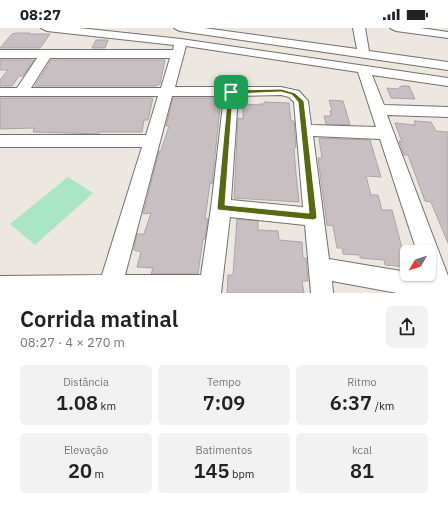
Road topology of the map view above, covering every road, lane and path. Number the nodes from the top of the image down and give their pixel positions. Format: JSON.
{"nodes":[{"id":1,"x":47,"y":28,"type":"edge"},
{"id":2,"x":359,"y":28,"type":"edge"},
{"id":3,"x":396,"y":28,"type":"edge"},
{"id":4,"x":417,"y":29,"type":"edge"},
{"id":5,"x":228,"y":31,"type":"edge"},
{"id":6,"x":144,"y":33,"type":"edge"},
{"id":7,"x":448,"y":35,"type":"edge"},
{"id":8,"x":179,"y":41,"type":"edge"},
{"id":9,"x":0,"y":54,"type":"edge"},
{"id":10,"x":46,"y":54,"type":"junction"},
{"id":11,"x":386,"y":57,"type":"junction"},
{"id":12,"x":448,"y":58,"type":"edge"},
{"id":13,"x":364,"y":61,"type":"junction"},
{"id":14,"x":448,"y":66,"type":"edge"},
{"id":15,"x":448,"y":82,"type":"edge"},
{"id":16,"x":22,"y":91,"type":"junction"},
{"id":17,"x":0,"y":92,"type":"edge"},
{"id":18,"x":166,"y":92,"type":"junction"},
{"id":19,"x":231,"y":92,"type":"junction"},
{"id":20,"x":378,"y":110,"type":"junction"},
{"id":21,"x":448,"y":112,"type":"edge"},
{"id":22,"x":305,"y":130,"type":"junction"},
{"id":23,"x":386,"y":133,"type":"junction"},
{"id":24,"x":0,"y":141,"type":"edge"},
{"id":25,"x":151,"y":141,"type":"junction"},
{"id":26,"x":221,"y":208,"type":"junction"},
{"id":27,"x":313,"y":217,"type":"junction"},
{"id":28,"x":425,"y":245,"type":"edge"},
{"id":29,"x":320,"y":268,"type":"junction"},
{"id":30,"x":436,"y":272,"type":"edge"},
{"id":31,"x":0,"y":287,"type":"edge"},
{"id":32,"x":110,"y":287,"type":"junction"},
{"id":33,"x":210,"y":289,"type":"edge"},
{"id":34,"x":444,"y":291,"type":"edge"},
{"id":35,"x":322,"y":293,"type":"edge"}],
"edges":[{"from":1,"to":6,"type":"street"},
{"from":2,"to":13,"type":"street"},
{"from":3,"to":4,"type":"street"},
{"from":4,"to":7,"type":"street"},
{"from":5,"to":8,"type":"street"},
{"from":5,"to":13,"type":"street"},
{"from":6,"to":8,"type":"street"},
{"from":8,"to":10,"type":"street"},
{"from":8,"to":13,"type":"street"},
{"from":8,"to":18,"type":"street"},
{"from":9,"to":10,"type":"street"},
{"from":10,"to":16,"type":"street"},
{"from":11,"to":12,"type":"street"},
{"from":11,"to":13,"type":"street"},
{"from":11,"to":14,"type":"street"},
{"from":13,"to":15,"type":"street"},
{"from":13,"to":20,"type":"street"},
{"from":16,"to":17,"type":"street"},
{"from":16,"to":18,"type":"street"},
{"from":18,"to":19,"type":"street"},
{"from":18,"to":25,"type":"street"},
{"from":19,"to":22,"type":"street"},
{"from":19,"to":26,"type":"street"},
{"from":20,"to":21,"type":"street"},
{"from":20,"to":23,"type":"street"},
{"from":22,"to":23,"type":"street"},
{"from":22,"to":27,"type":"street"},
{"from":23,"to":28,"type":"street"},
{"from":24,"to":25,"type":"street"},
{"from":25,"to":32,"type":"street"},
{"from":26,"to":27,"type":"street"},
{"from":26,"to":33,"type":"street"},
{"from":27,"to":29,"type":"street"},
{"from":29,"to":34,"type":"street"},
{"from":29,"to":35,"type":"street"},
{"from":30,"to":34,"type":"street"},
{"from":31,"to":32,"type":"street"},
{"from":32,"to":33,"type":"street"}]}
